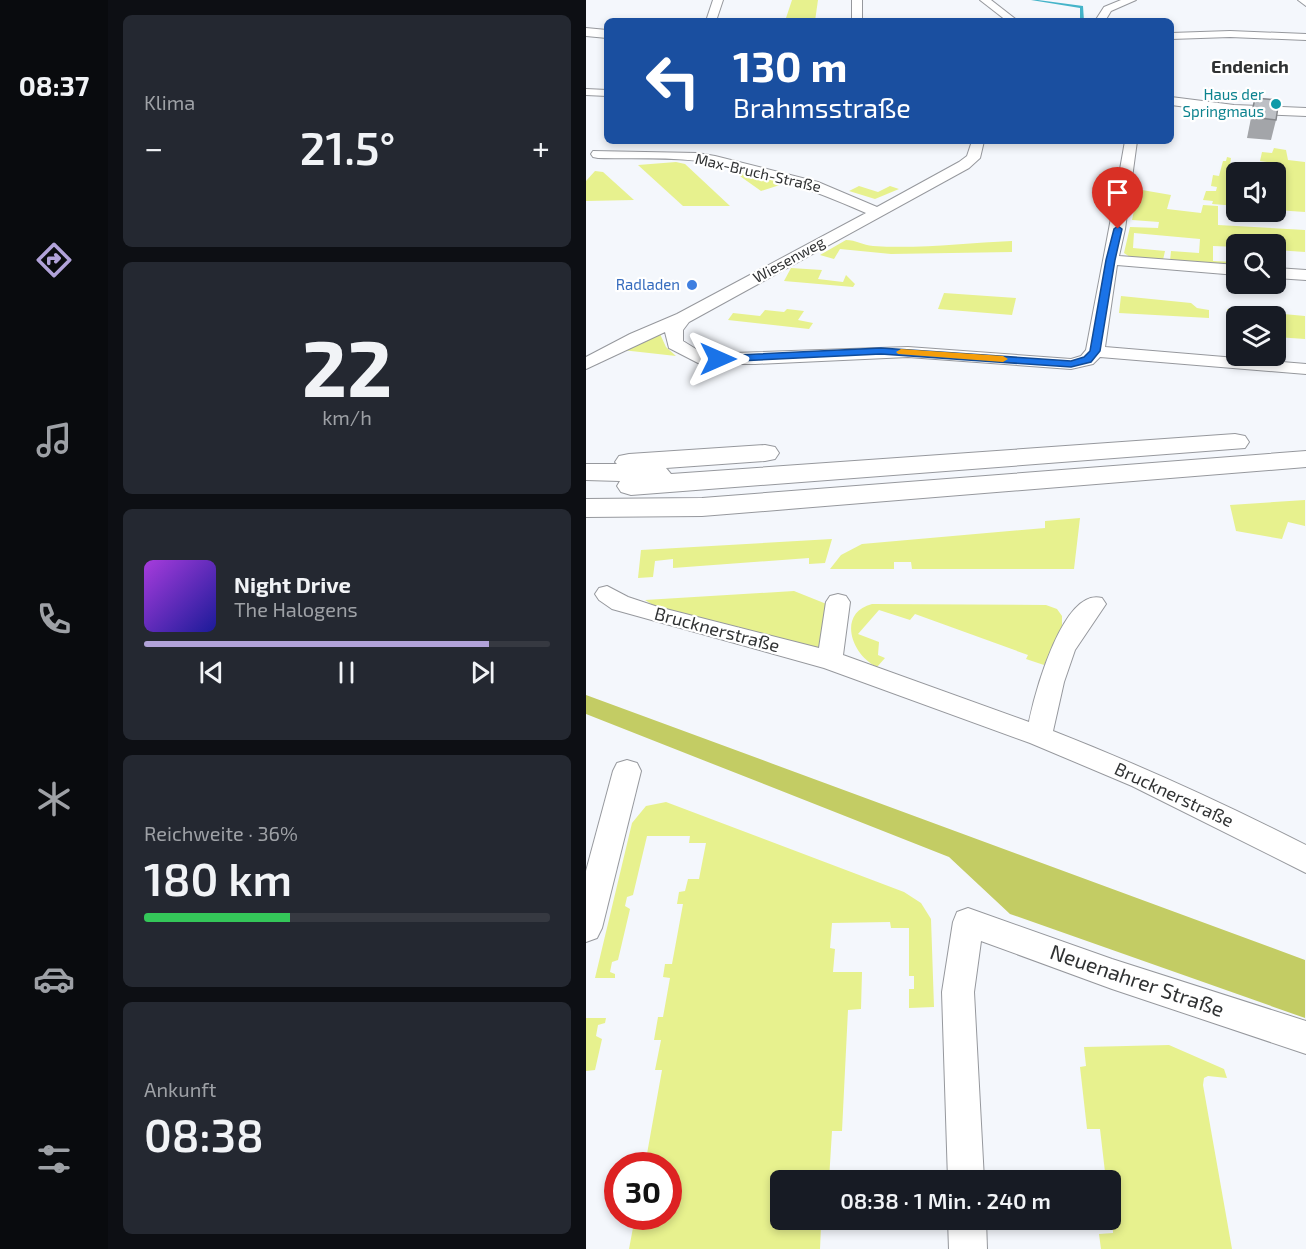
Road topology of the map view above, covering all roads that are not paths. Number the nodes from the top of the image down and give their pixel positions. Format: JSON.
{"nodes":[{"id":1,"x":718,"y":0,"type":"edge"},
{"id":2,"x":857,"y":0,"type":"edge"},
{"id":3,"x":985,"y":0,"type":"edge"},
{"id":4,"x":1131,"y":0,"type":"edge"},
{"id":5,"x":1110,"y":3,"type":"edge"},
{"id":6,"x":712,"y":18,"type":"edge"},
{"id":7,"x":857,"y":18,"type":"edge"},
{"id":8,"x":1009,"y":18,"type":"edge"},
{"id":9,"x":1100,"y":18,"type":"edge"},
{"id":10,"x":586,"y":32,"type":"edge"},
{"id":11,"x":604,"y":33,"type":"edge"},
{"id":12,"x":1174,"y":36,"type":"edge"},
{"id":13,"x":1306,"y":37,"type":"edge"},
{"id":14,"x":586,"y":92,"type":"edge"},
{"id":15,"x":604,"y":93,"type":"edge"},
{"id":16,"x":1174,"y":101,"type":"edge"},
{"id":17,"x":1306,"y":112,"type":"edge"},
{"id":18,"x":608,"y":144,"type":"edge"},
{"id":19,"x":977,"y":144,"type":"edge"},
{"id":20,"x":1130,"y":144,"type":"edge"},
{"id":21,"x":598,"y":154,"type":"junction"},
{"id":22,"x":586,"y":167,"type":"edge"},
{"id":23,"x":877,"y":213,"type":"junction"},
{"id":24,"x":1110,"y":260,"type":"junction"},
{"id":25,"x":1226,"y":269,"type":"edge"},
{"id":26,"x":1286,"y":274,"type":"edge"},
{"id":27,"x":1306,"y":275,"type":"edge"},
{"id":28,"x":683,"y":318,"type":"junction"},
{"id":29,"x":1095,"y":351,"type":"junction"},
{"id":30,"x":586,"y":364,"type":"edge"},
{"id":31,"x":1306,"y":369,"type":"edge"},
{"id":32,"x":1306,"y":437,"type":"edge"},
{"id":33,"x":765,"y":453,"type":"dead end"},
{"id":34,"x":1306,"y":459,"type":"edge"},
{"id":35,"x":586,"y":462,"type":"edge"},
{"id":36,"x":841,"y":470,"type":"junction"},
{"id":37,"x":586,"y":472,"type":"edge"},
{"id":38,"x":586,"y":487,"type":"edge"},
{"id":39,"x":702,"y":507,"type":"junction"},
{"id":40,"x":586,"y":508,"type":"edge"},
{"id":41,"x":586,"y":522,"type":"edge"},
{"id":42,"x":607,"y":594,"type":"dead end"},
{"id":43,"x":838,"y":602,"type":"dead end"},
{"id":44,"x":1094,"y":604,"type":"dead end"},
{"id":45,"x":830,"y":660,"type":"junction"},
{"id":46,"x":1039,"y":736,"type":"junction"},
{"id":47,"x":627,"y":771,"type":"dead end"},
{"id":48,"x":1306,"y":860,"type":"edge"},
{"id":49,"x":586,"y":928,"type":"edge"},
{"id":50,"x":1306,"y":1038,"type":"edge"},
{"id":51,"x":966,"y":1170,"type":"edge"},
{"id":52,"x":967,"y":1230,"type":"edge"},
{"id":53,"x":968,"y":1249,"type":"edge"}],
"edges":[{"from":1,"to":6,"type":"street"},
{"from":2,"to":7,"type":"street"},
{"from":3,"to":8,"type":"street"},
{"from":4,"to":5,"type":"street"},
{"from":5,"to":9,"type":"street"},
{"from":10,"to":11,"type":"main road"},
{"from":12,"to":13,"type":"street"},
{"from":14,"to":15,"type":"street"},
{"from":16,"to":17,"type":"street"},
{"from":18,"to":21,"type":"street"},
{"from":19,"to":23,"type":"street","name":"Wiesenweg"},
{"from":20,"to":24,"type":"street"},
{"from":21,"to":22,"type":"street"},
{"from":21,"to":23,"type":"street","name":"Max-Bruch-Straße"},
{"from":23,"to":28,"type":"street","name":"Wiesenweg"},
{"from":24,"to":25,"type":"street"},
{"from":24,"to":29,"type":"street"},
{"from":26,"to":27,"type":"street"},
{"from":28,"to":29,"type":"street"},
{"from":28,"to":30,"type":"street","name":"Wiesenweg"},
{"from":29,"to":31,"type":"street"},
{"from":32,"to":36,"type":"main road"},
{"from":33,"to":35,"type":"main road"},
{"from":34,"to":39,"type":"main road"},
{"from":36,"to":37,"type":"main road"},
{"from":36,"to":38,"type":"main road"},
{"from":39,"to":40,"type":"main road"},
{"from":39,"to":41,"type":"main road"},
{"from":42,"to":45,"type":"street","name":"Brucknerstraße"},
{"from":43,"to":45,"type":"street"},
{"from":44,"to":46,"type":"street"},
{"from":45,"to":46,"type":"street","name":"Brucknerstraße"},
{"from":46,"to":48,"type":"street","name":"Brucknerstraße"},
{"from":47,"to":49,"type":"street"},
{"from":50,"to":51,"type":"street","name":"Neuenahrer Straße"},
{"from":52,"to":53,"type":"street"}]}
